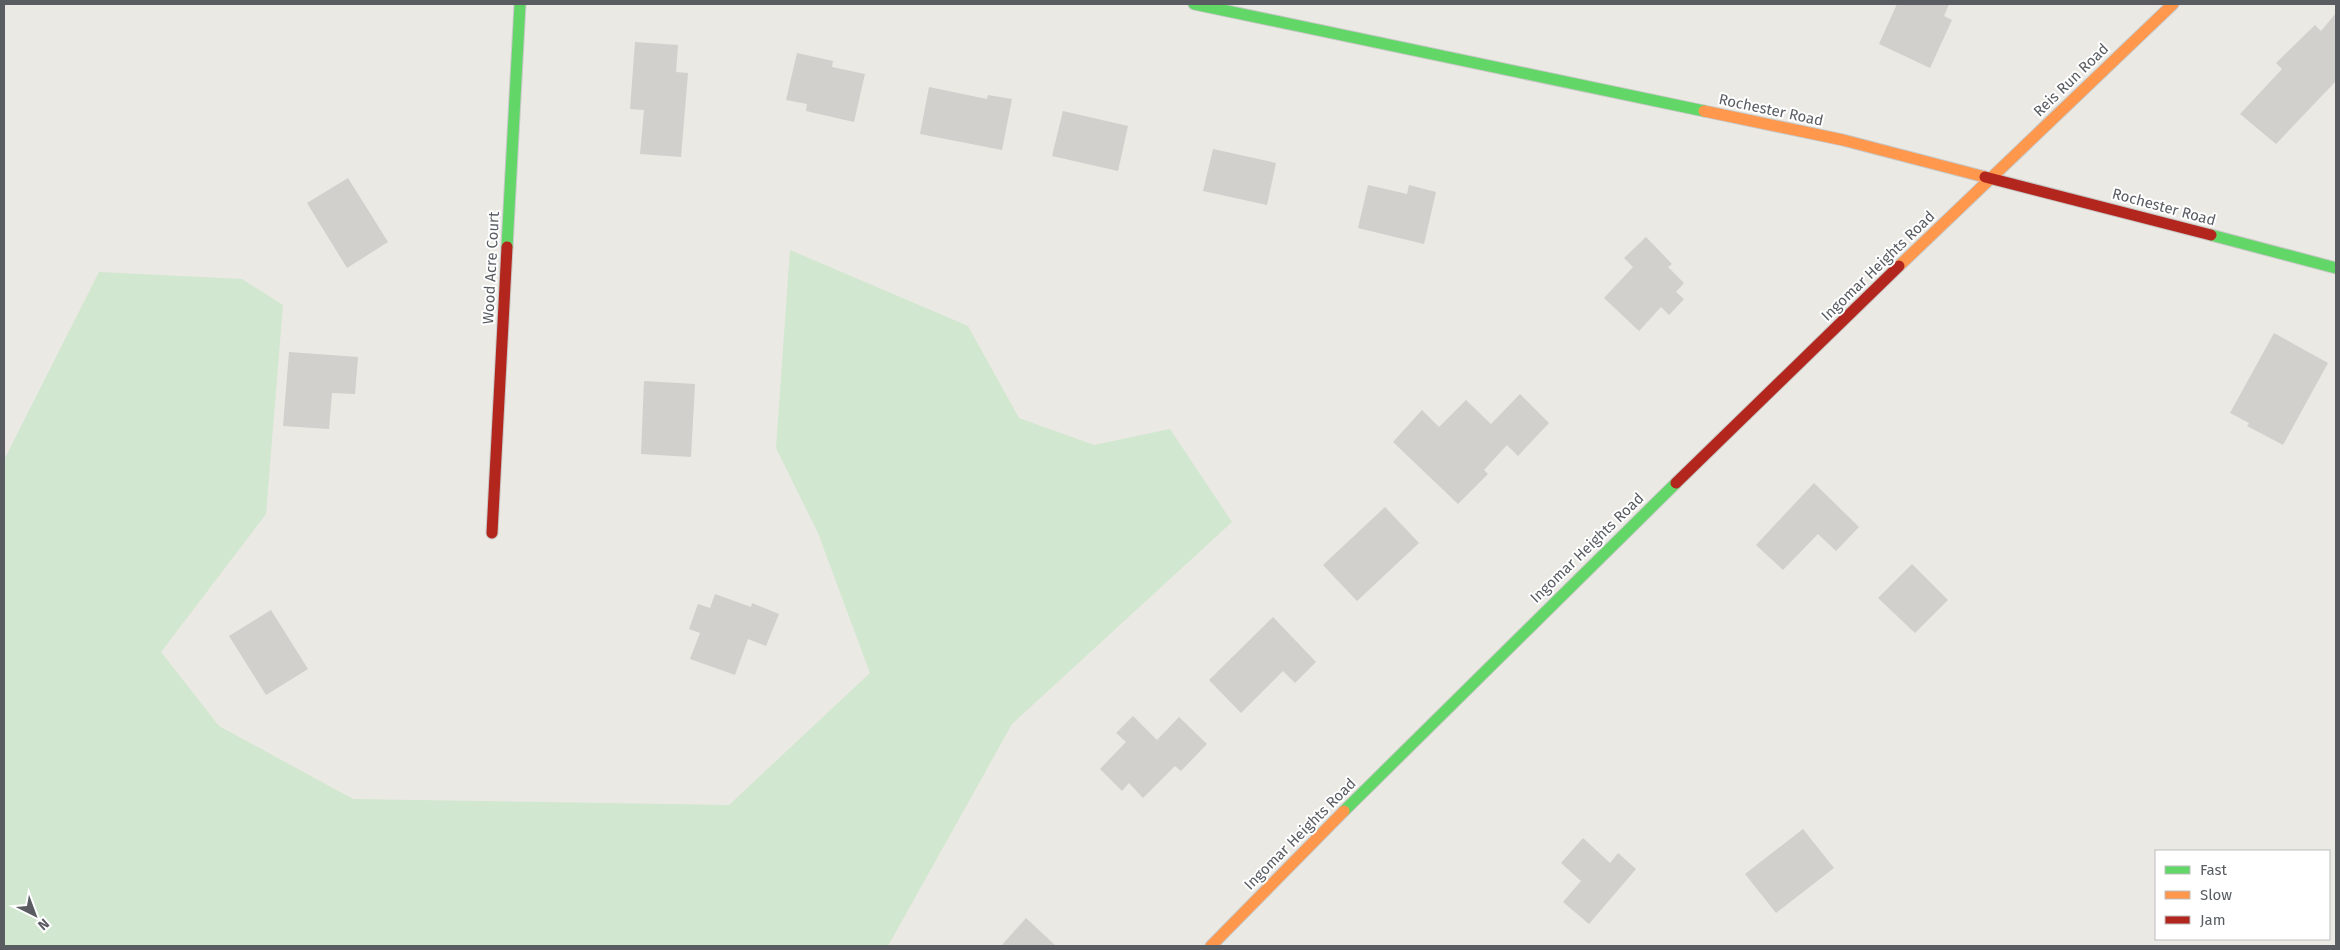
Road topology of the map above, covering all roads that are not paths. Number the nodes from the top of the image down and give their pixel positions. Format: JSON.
{"nodes":[{"id":1,"x":520,"y":4,"type":"edge"},
{"id":2,"x":1194,"y":4,"type":"edge"},
{"id":3,"x":2173,"y":4,"type":"edge"},
{"id":4,"x":1990,"y":178,"type":"junction"},
{"id":5,"x":2336,"y":268,"type":"edge"},
{"id":6,"x":492,"y":533,"type":"dead end"},
{"id":7,"x":1211,"y":946,"type":"edge"}],
"edges":[{"from":1,"to":6,"type":"street","name":"Wood Acre Court"},
{"from":2,"to":4,"type":"street","name":"Rochester Road"},
{"from":3,"to":4,"type":"street","name":"Reis Run Road"},
{"from":4,"to":5,"type":"street","name":"Rochester Road"},
{"from":4,"to":7,"type":"street","name":"Ingomar Heights Road"}]}
